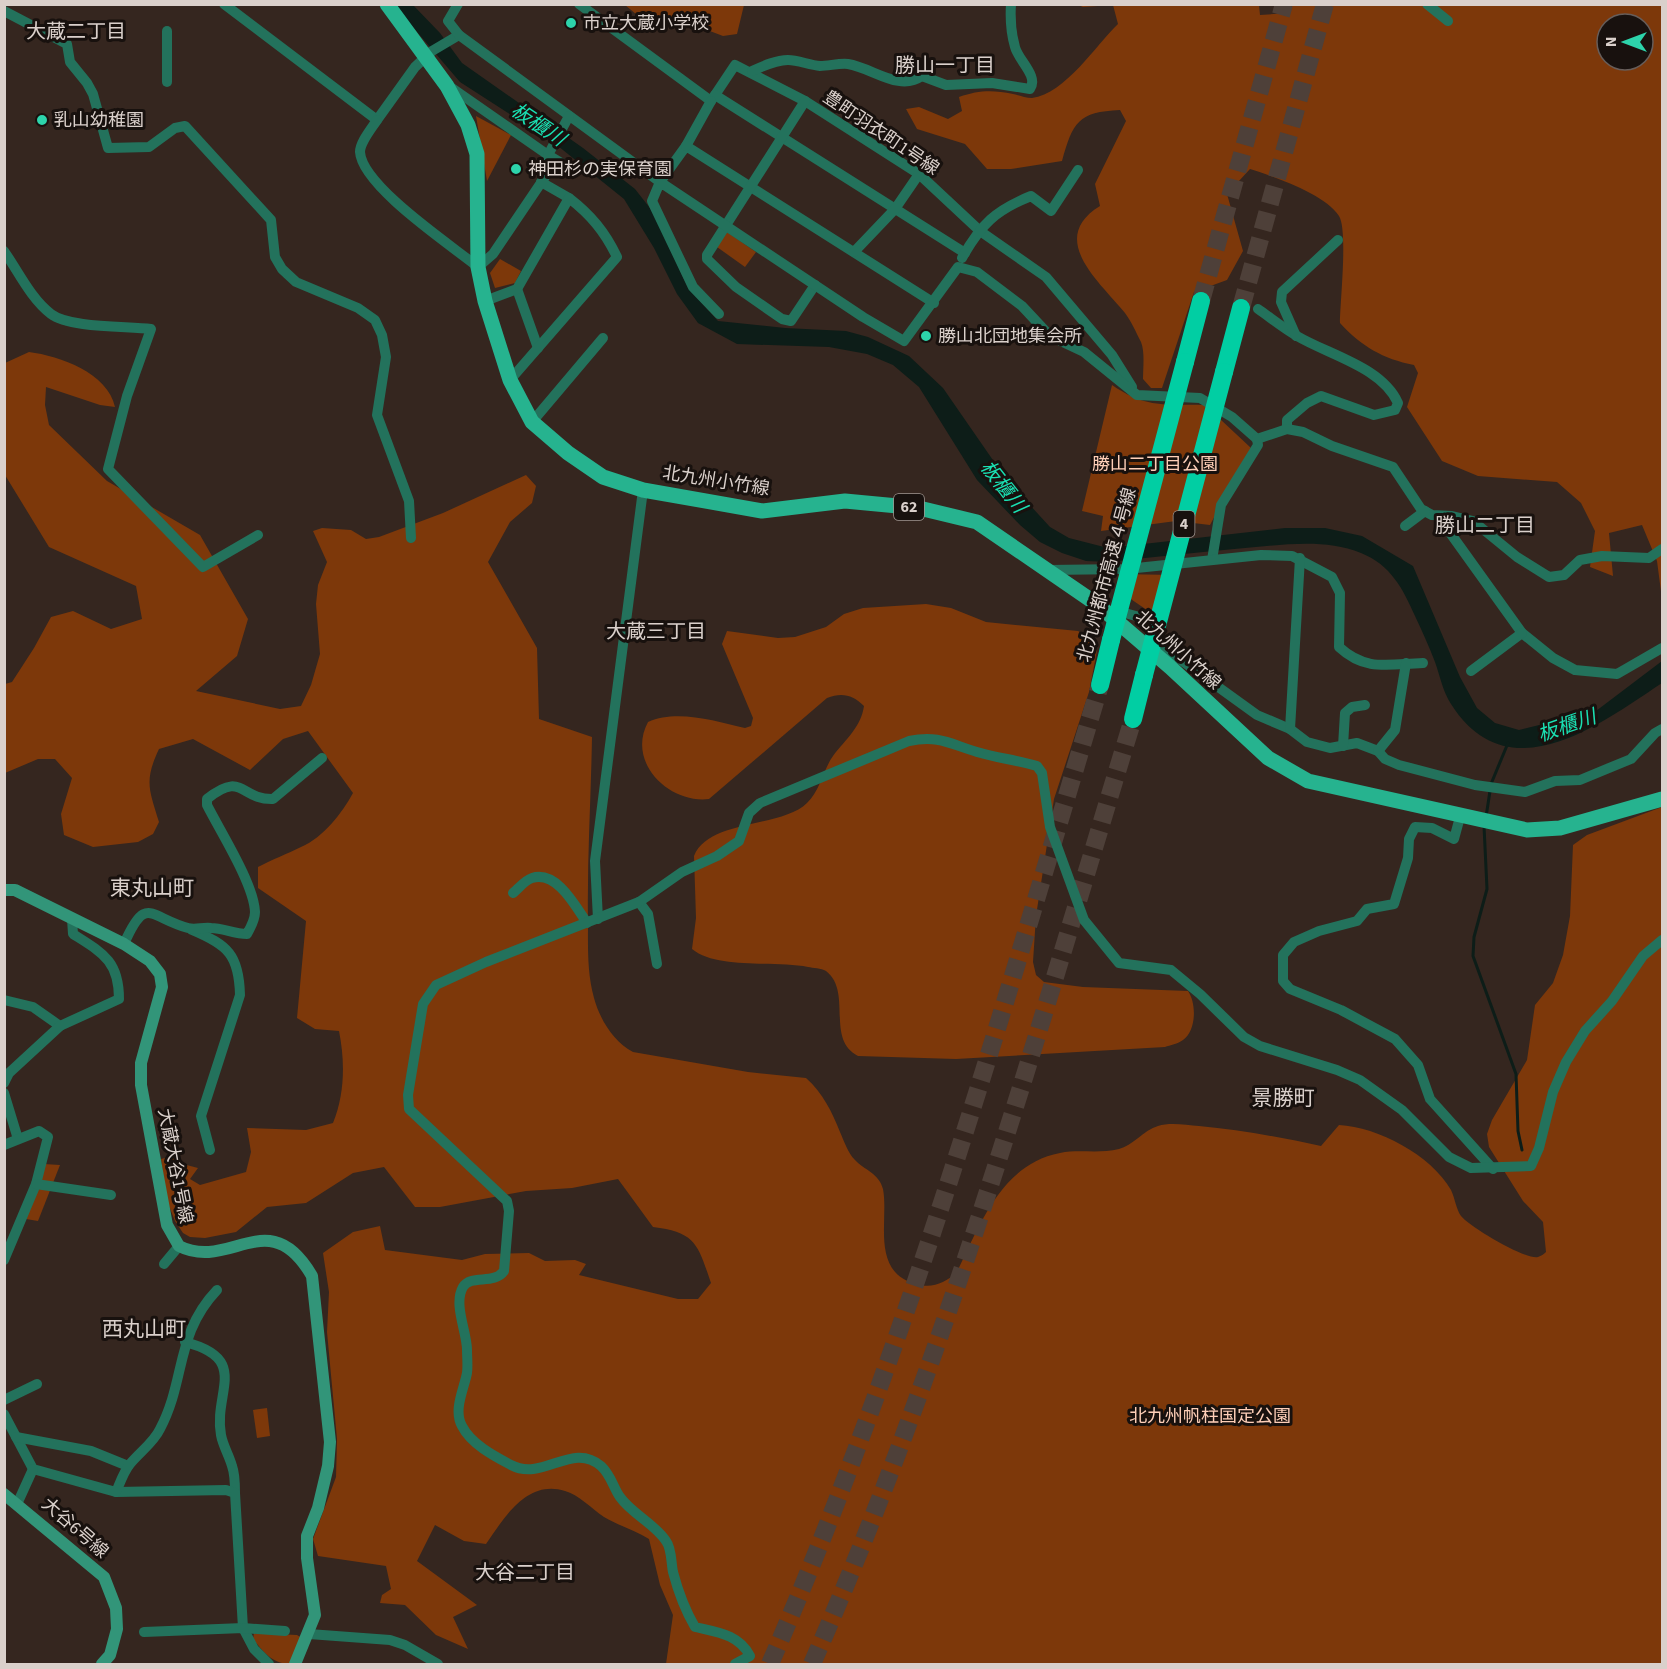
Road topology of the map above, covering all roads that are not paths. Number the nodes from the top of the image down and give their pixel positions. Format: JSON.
{"nodes":[{"id":1,"x":225,"y":4,"type":"edge"},
{"id":2,"x":387,"y":4,"type":"edge"},
{"id":3,"x":458,"y":4,"type":"edge"},
{"id":4,"x":579,"y":4,"type":"edge"},
{"id":5,"x":1003,"y":4,"type":"edge"},
{"id":6,"x":1011,"y":4,"type":"edge"},
{"id":7,"x":1427,"y":4,"type":"edge"},
{"id":8,"x":4,"y":11,"type":"edge"},
{"id":9,"x":1010,"y":21,"type":"junction"},
{"id":10,"x":1448,"y":21,"type":"dead end"},
{"id":11,"x":167,"y":31,"type":"dead end"},
{"id":12,"x":459,"y":34,"type":"junction"},
{"id":13,"x":428,"y":54,"type":"junction"},
{"id":14,"x":752,"y":71,"type":"junction"},
{"id":15,"x":167,"y":82,"type":"dead end"},
{"id":16,"x":447,"y":86,"type":"junction"},
{"id":17,"x":713,"y":98,"type":"junction"},
{"id":18,"x":806,"y":101,"type":"junction"},
{"id":19,"x":569,"y":116,"type":"junction"},
{"id":20,"x":377,"y":120,"type":"junction"},
{"id":21,"x":782,"y":138,"type":"junction"},
{"id":22,"x":686,"y":146,"type":"junction"},
{"id":23,"x":549,"y":152,"type":"junction"},
{"id":24,"x":563,"y":164,"type":"dead end"},
{"id":25,"x":1078,"y":170,"type":"dead end"},
{"id":26,"x":919,"y":174,"type":"junction"},
{"id":27,"x":541,"y":182,"type":"junction"},
{"id":28,"x":660,"y":182,"type":"junction"},
{"id":29,"x":750,"y":188,"type":"junction"},
{"id":30,"x":569,"y":198,"type":"junction"},
{"id":31,"x":895,"y":209,"type":"junction"},
{"id":32,"x":726,"y":226,"type":"junction"},
{"id":33,"x":980,"y":231,"type":"junction"},
{"id":34,"x":1338,"y":240,"type":"dead end"},
{"id":35,"x":4,"y":251,"type":"edge"},
{"id":36,"x":854,"y":252,"type":"junction"},
{"id":37,"x":965,"y":253,"type":"junction"},
{"id":38,"x":478,"y":267,"type":"junction"},
{"id":39,"x":958,"y":267,"type":"junction"},
{"id":40,"x":815,"y":285,"type":"junction"},
{"id":41,"x":517,"y":289,"type":"junction"},
{"id":42,"x":484,"y":301,"type":"junction"},
{"id":43,"x":1201,"y":301,"type":"tunnel mouth"},
{"id":44,"x":934,"y":303,"type":"junction"},
{"id":45,"x":1249,"y":309,"type":"joint"},
{"id":46,"x":719,"y":314,"type":"dead end"},
{"id":47,"x":1296,"y":336,"type":"junction"},
{"id":48,"x":603,"y":338,"type":"dead end"},
{"id":49,"x":538,"y":348,"type":"junction"},
{"id":50,"x":510,"y":380,"type":"junction"},
{"id":51,"x":1137,"y":395,"type":"junction"},
{"id":52,"x":532,"y":422,"type":"junction"},
{"id":53,"x":1287,"y":429,"type":"junction"},
{"id":54,"x":1257,"y":439,"type":"junction"},
{"id":55,"x":643,"y":490,"type":"junction"},
{"id":56,"x":1425,"y":512,"type":"junction"},
{"id":57,"x":1438,"y":516,"type":"junction"},
{"id":58,"x":1405,"y":526,"type":"dead end"},
{"id":59,"x":258,"y":535,"type":"dead end"},
{"id":60,"x":411,"y":538,"type":"dead end"},
{"id":61,"x":1662,"y":549,"type":"edge"},
{"id":62,"x":1212,"y":558,"type":"junction"},
{"id":63,"x":1300,"y":558,"type":"junction"},
{"id":64,"x":1047,"y":570,"type":"junction"},
{"id":65,"x":1098,"y":605,"type":"junction"},
{"id":66,"x":1522,"y":633,"type":"junction"},
{"id":67,"x":1662,"y":648,"type":"edge"},
{"id":68,"x":1406,"y":663,"type":"junction"},
{"id":69,"x":1423,"y":663,"type":"dead end"},
{"id":70,"x":1471,"y":671,"type":"dead end"},
{"id":71,"x":1100,"y":685,"type":"tunnel mouth"},
{"id":72,"x":1365,"y":705,"type":"dead end"},
{"id":73,"x":1133,"y":719,"type":"tunnel mouth"},
{"id":74,"x":1290,"y":729,"type":"junction"},
{"id":75,"x":1662,"y":729,"type":"edge"},
{"id":76,"x":1343,"y":746,"type":"junction"},
{"id":77,"x":1378,"y":751,"type":"junction"},
{"id":78,"x":322,"y":758,"type":"dead end"},
{"id":79,"x":1662,"y":799,"type":"edge"},
{"id":80,"x":1461,"y":817,"type":"junction"},
{"id":81,"x":4,"y":890,"type":"edge"},
{"id":82,"x":513,"y":893,"type":"dead end"},
{"id":83,"x":639,"y":902,"type":"junction"},
{"id":84,"x":72,"y":919,"type":"junction"},
{"id":85,"x":592,"y":921,"type":"junction"},
{"id":86,"x":189,"y":929,"type":"junction"},
{"id":87,"x":1662,"y":940,"type":"edge"},
{"id":88,"x":124,"y":944,"type":"junction"},
{"id":89,"x":657,"y":964,"type":"dead end"},
{"id":90,"x":4,"y":1000,"type":"edge"},
{"id":91,"x":60,"y":1026,"type":"junction"},
{"id":92,"x":4,"y":1083,"type":"edge"},
{"id":93,"x":4,"y":1093,"type":"edge"},
{"id":94,"x":18,"y":1139,"type":"junction"},
{"id":95,"x":4,"y":1145,"type":"edge"},
{"id":96,"x":210,"y":1150,"type":"dead end"},
{"id":97,"x":1493,"y":1169,"type":"junction"},
{"id":98,"x":36,"y":1184,"type":"junction"},
{"id":99,"x":111,"y":1195,"type":"dead end"},
{"id":100,"x":179,"y":1246,"type":"junction"},
{"id":101,"x":4,"y":1260,"type":"edge"},
{"id":102,"x":164,"y":1264,"type":"dead end"},
{"id":103,"x":218,"y":1290,"type":"dead end"},
{"id":104,"x":185,"y":1342,"type":"junction"},
{"id":105,"x":38,"y":1384,"type":"dead end"},
{"id":106,"x":4,"y":1400,"type":"edge"},
{"id":107,"x":4,"y":1414,"type":"edge"},
{"id":108,"x":16,"y":1437,"type":"junction"},
{"id":109,"x":128,"y":1466,"type":"junction"},
{"id":110,"x":33,"y":1469,"type":"junction"},
{"id":111,"x":116,"y":1492,"type":"junction"},
{"id":112,"x":236,"y":1493,"type":"junction"},
{"id":113,"x":4,"y":1494,"type":"edge"},
{"id":114,"x":18,"y":1502,"type":"junction"},
{"id":115,"x":243,"y":1628,"type":"junction"},
{"id":116,"x":285,"y":1630,"type":"dead end"},
{"id":117,"x":144,"y":1632,"type":"dead end"},
{"id":118,"x":309,"y":1634,"type":"junction"},
{"id":119,"x":102,"y":1665,"type":"edge"},
{"id":120,"x":269,"y":1665,"type":"edge"},
{"id":121,"x":296,"y":1665,"type":"edge"},
{"id":122,"x":438,"y":1665,"type":"edge"},
{"id":123,"x":735,"y":1665,"type":"edge"}],
"edges":[{"from":1,"to":20,"type":"street"},
{"from":2,"to":13,"type":"main road","name":"北九州小竹線","number":"62"},
{"from":3,"to":12,"type":"street"},
{"from":4,"to":17,"type":"street"},
{"from":5,"to":9,"type":"street"},
{"from":6,"to":9,"type":"street"},
{"from":7,"to":10,"type":"street"},
{"from":8,"to":60,"type":"street"},
{"from":9,"to":14,"type":"street"},
{"from":11,"to":15,"type":"street"},
{"from":12,"to":13,"type":"street"},
{"from":12,"to":19,"type":"street"},
{"from":13,"to":16,"type":"main road","name":"北九州小竹線","number":"62"},
{"from":13,"to":20,"type":"street"},
{"from":14,"to":17,"type":"street"},
{"from":14,"to":18,"type":"street","name":"豊町羽衣町1号線"},
{"from":16,"to":23,"type":"street"},
{"from":16,"to":38,"type":"main road","name":"北九州小竹線","number":"62"},
{"from":17,"to":21,"type":"street"},
{"from":17,"to":22,"type":"street"},
{"from":18,"to":21,"type":"street"},
{"from":18,"to":26,"type":"street","name":"豊町羽衣町1号線"},
{"from":19,"to":23,"type":"street"},
{"from":19,"to":28,"type":"street"},
{"from":20,"to":38,"type":"street"},
{"from":21,"to":29,"type":"street"},
{"from":21,"to":31,"type":"street"},
{"from":22,"to":28,"type":"street"},
{"from":22,"to":29,"type":"street"},
{"from":23,"to":24,"type":"street"},
{"from":23,"to":27,"type":"street"},
{"from":25,"to":33,"type":"street"},
{"from":26,"to":31,"type":"street"},
{"from":26,"to":33,"type":"street","name":"豊町羽衣町1号線"},
{"from":27,"to":30,"type":"street"},
{"from":27,"to":38,"type":"street"},
{"from":28,"to":32,"type":"street"},
{"from":28,"to":46,"type":"street"},
{"from":29,"to":32,"type":"street"},
{"from":29,"to":36,"type":"street"},
{"from":30,"to":41,"type":"street"},
{"from":30,"to":49,"type":"street"},
{"from":31,"to":36,"type":"street"},
{"from":31,"to":37,"type":"street"},
{"from":32,"to":40,"type":"street"},
{"from":32,"to":40,"type":"street"},
{"from":33,"to":37,"type":"street"},
{"from":33,"to":51,"type":"street","name":"豊町羽衣町1号線"},
{"from":34,"to":47,"type":"street"},
{"from":35,"to":59,"type":"street"},
{"from":36,"to":44,"type":"street"},
{"from":37,"to":39,"type":"street"},
{"from":38,"to":42,"type":"main road","name":"北九州小竹線","number":"62"},
{"from":39,"to":44,"type":"street"},
{"from":39,"to":51,"type":"street"},
{"from":40,"to":44,"type":"street"},
{"from":41,"to":42,"type":"street"},
{"from":41,"to":49,"type":"street"},
{"from":42,"to":50,"type":"main road","name":"北九州小竹線","number":"62"},
{"from":43,"to":71,"type":"highway","name":"北九州都市高速４号線","bridge":true},
{"from":45,"to":47,"type":"street"},
{"from":45,"to":73,"type":"highway","number":"4","bridge":true},
{"from":47,"to":53,"type":"street"},
{"from":48,"to":52,"type":"street"},
{"from":49,"to":50,"type":"street"},
{"from":50,"to":52,"type":"main road","name":"北九州小竹線","number":"62"},
{"from":51,"to":54,"type":"street"},
{"from":52,"to":55,"type":"main road","name":"北九州小竹線","number":"62"},
{"from":53,"to":54,"type":"street"},
{"from":53,"to":56,"type":"street"},
{"from":54,"to":62,"type":"street"},
{"from":55,"to":64,"type":"main road","name":"北九州小竹線","number":"62"},
{"from":55,"to":85,"type":"street"},
{"from":56,"to":57,"type":"street"},
{"from":56,"to":58,"type":"street"},
{"from":57,"to":61,"type":"street"},
{"from":57,"to":66,"type":"street"},
{"from":62,"to":63,"type":"street"},
{"from":62,"to":64,"type":"street"},
{"from":63,"to":68,"type":"street"},
{"from":63,"to":74,"type":"street"},
{"from":64,"to":65,"type":"main road","name":"北九州小竹線","number":"62"},
{"from":65,"to":74,"type":"street"},
{"from":65,"to":80,"type":"main road","name":"北九州小竹線","number":"62"},
{"from":66,"to":67,"type":"street"},
{"from":66,"to":70,"type":"street"},
{"from":68,"to":69,"type":"street"},
{"from":68,"to":77,"type":"street"},
{"from":72,"to":76,"type":"street"},
{"from":74,"to":76,"type":"street"},
{"from":75,"to":77,"type":"street"},
{"from":76,"to":77,"type":"street"},
{"from":78,"to":86,"type":"street"},
{"from":79,"to":80,"type":"main road","name":"北九州小竹線","number":"62"},
{"from":80,"to":97,"type":"street"},
{"from":81,"to":84,"type":"street","name":"大蔵大谷1号線"},
{"from":82,"to":85,"type":"street"},
{"from":83,"to":85,"type":"street"},
{"from":83,"to":89,"type":"street"},
{"from":83,"to":97,"type":"street"},
{"from":84,"to":88,"type":"street","name":"大蔵大谷1号線"},
{"from":84,"to":91,"type":"street"},
{"from":85,"to":123,"type":"street"},
{"from":86,"to":88,"type":"street"},
{"from":86,"to":96,"type":"street"},
{"from":87,"to":97,"type":"street"},
{"from":88,"to":100,"type":"street","name":"大蔵大谷1号線"},
{"from":90,"to":91,"type":"street"},
{"from":91,"to":92,"type":"street"},
{"from":93,"to":94,"type":"street"},
{"from":94,"to":95,"type":"street"},
{"from":94,"to":98,"type":"street"},
{"from":98,"to":99,"type":"street"},
{"from":98,"to":101,"type":"street"},
{"from":100,"to":102,"type":"street"},
{"from":100,"to":118,"type":"street","name":"大蔵大谷1号線"},
{"from":103,"to":104,"type":"street"},
{"from":104,"to":109,"type":"street"},
{"from":104,"to":112,"type":"street"},
{"from":105,"to":106,"type":"street"},
{"from":107,"to":108,"type":"street"},
{"from":108,"to":109,"type":"street"},
{"from":108,"to":110,"type":"street"},
{"from":109,"to":111,"type":"street"},
{"from":110,"to":111,"type":"street"},
{"from":110,"to":114,"type":"street"},
{"from":111,"to":112,"type":"street"},
{"from":112,"to":115,"type":"street"},
{"from":113,"to":114,"type":"street","name":"大谷6号線"},
{"from":114,"to":119,"type":"street","name":"大谷6号線"},
{"from":115,"to":116,"type":"street"},
{"from":115,"to":117,"type":"street"},
{"from":115,"to":120,"type":"street"},
{"from":118,"to":121,"type":"street","name":"大蔵大谷1号線"},
{"from":118,"to":122,"type":"street"}]}
